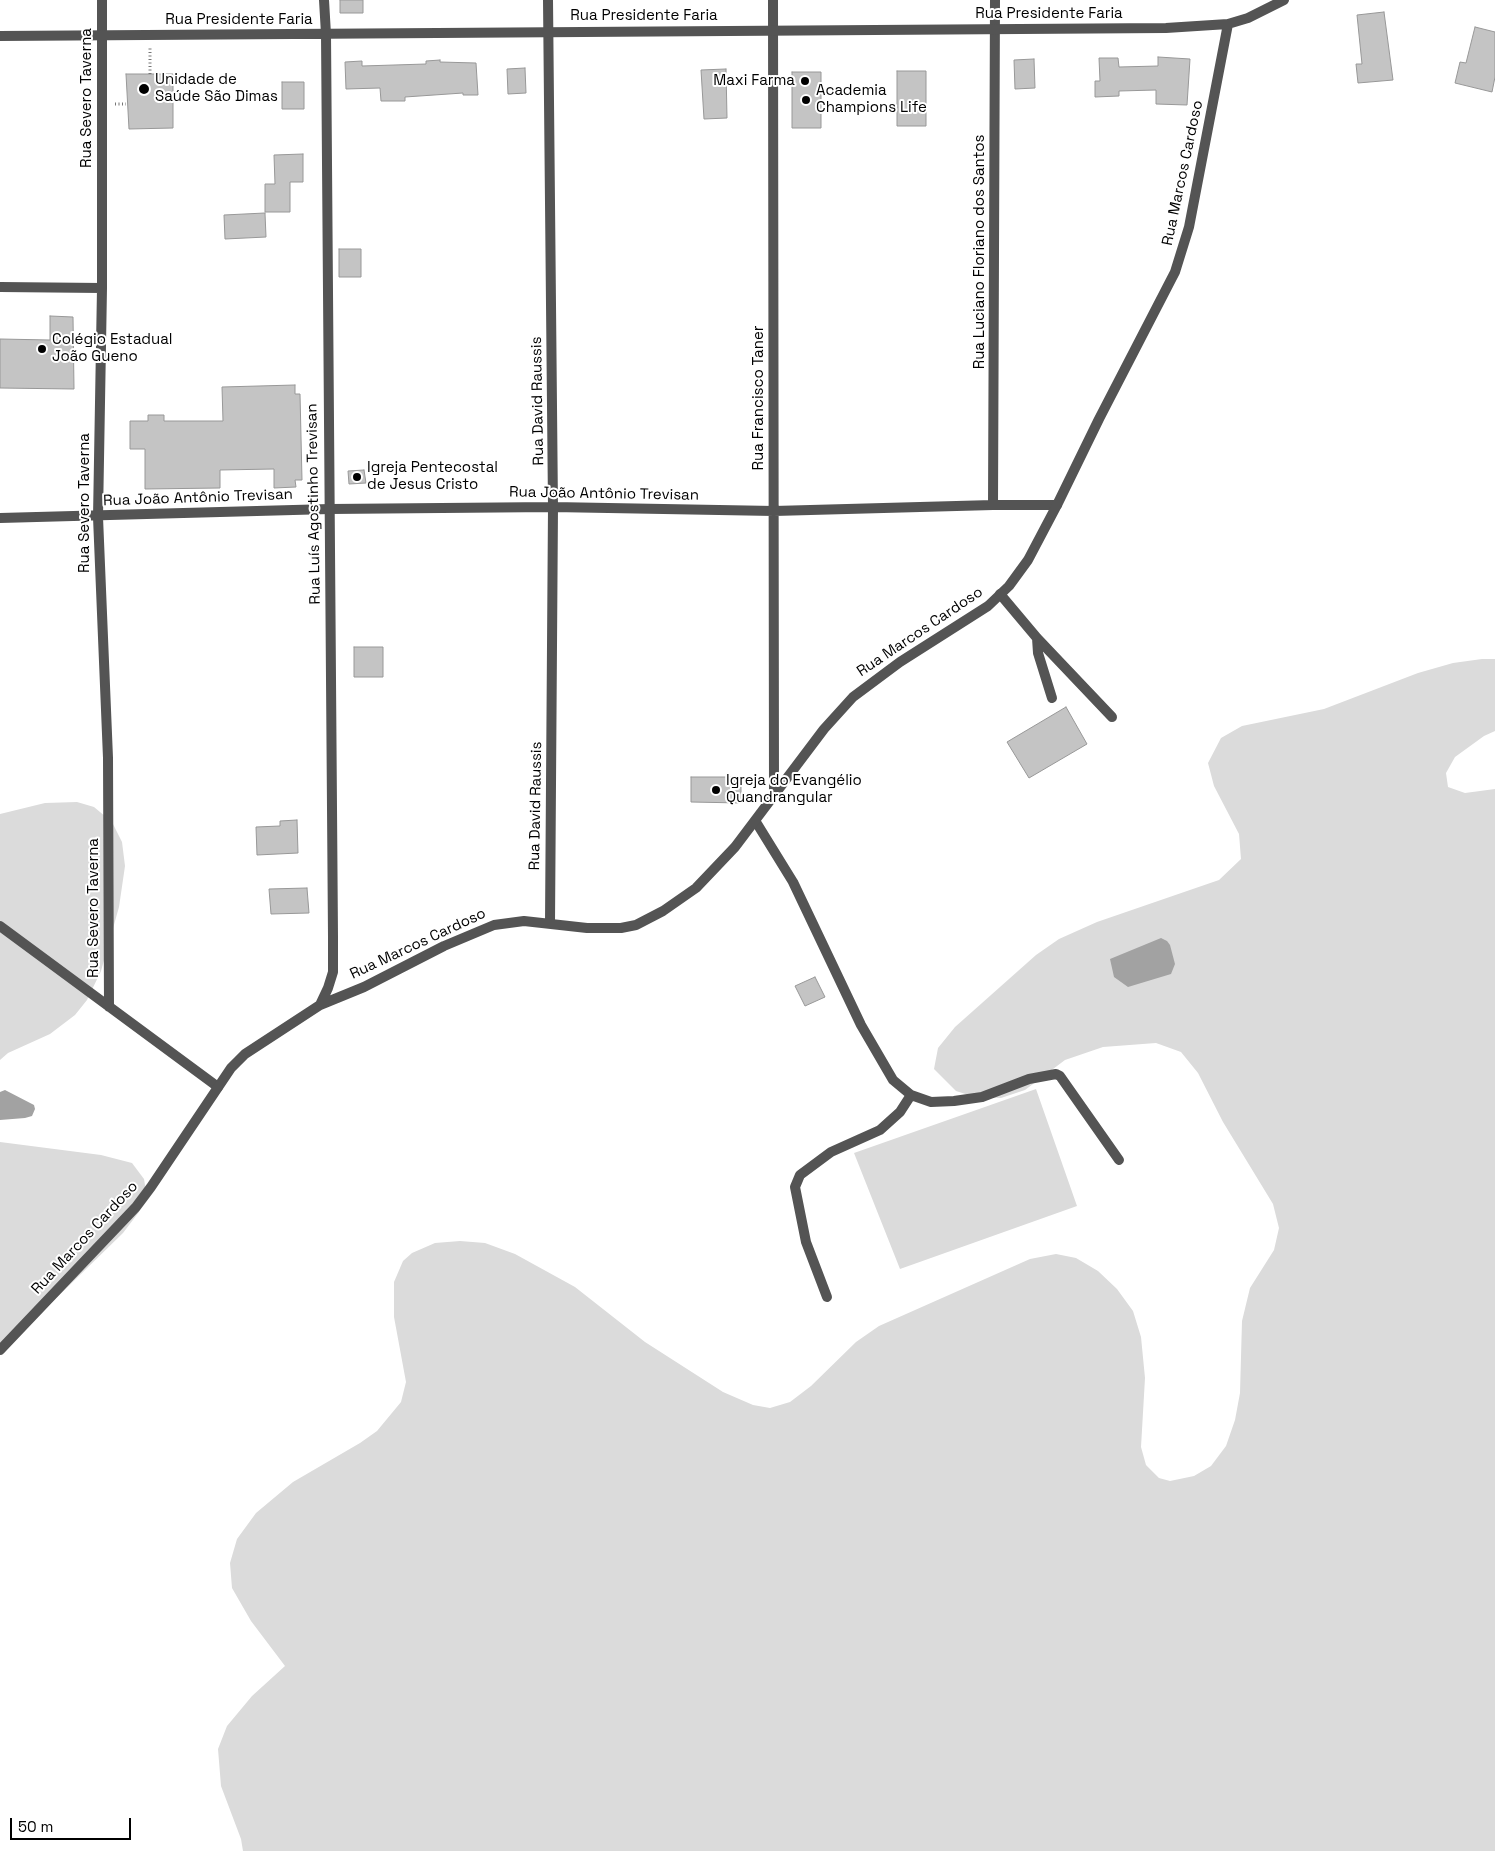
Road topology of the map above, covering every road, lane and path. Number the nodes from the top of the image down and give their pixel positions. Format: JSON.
{"nodes":[{"id":1,"x":102,"y":0,"type":"edge"},
{"id":2,"x":324,"y":0,"type":"edge"},
{"id":3,"x":548,"y":0,"type":"edge"},
{"id":4,"x":774,"y":0,"type":"edge"},
{"id":5,"x":995,"y":0,"type":"edge"},
{"id":6,"x":1284,"y":0,"type":"edge"},
{"id":7,"x":1228,"y":24,"type":"junction"},
{"id":8,"x":996,"y":29,"type":"junction"},
{"id":9,"x":774,"y":30,"type":"junction"},
{"id":10,"x":549,"y":32,"type":"junction"},
{"id":11,"x":326,"y":34,"type":"junction"},
{"id":12,"x":150,"y":35,"type":"junction"},
{"id":13,"x":0,"y":36,"type":"edge"},
{"id":14,"x":102,"y":36,"type":"junction"},
{"id":15,"x":150,"y":74,"type":"dead end"},
{"id":16,"x":0,"y":287,"type":"edge"},
{"id":17,"x":102,"y":288,"type":"junction"},
{"id":18,"x":994,"y":505,"type":"junction"},
{"id":19,"x":1057,"y":506,"type":"junction"},
{"id":20,"x":554,"y":507,"type":"junction"},
{"id":21,"x":330,"y":509,"type":"junction"},
{"id":22,"x":774,"y":511,"type":"junction"},
{"id":23,"x":98,"y":517,"type":"junction"},
{"id":24,"x":0,"y":518,"type":"edge"},
{"id":25,"x":1000,"y":594,"type":"junction"},
{"id":26,"x":1037,"y":638,"type":"junction"},
{"id":27,"x":1052,"y":698,"type":"dead end"},
{"id":28,"x":1112,"y":717,"type":"dead end"},
{"id":29,"x":774,"y":795,"type":"junction"},
{"id":30,"x":756,"y":822,"type":"junction"},
{"id":31,"x":550,"y":922,"type":"junction"},
{"id":32,"x":0,"y":926,"type":"edge"},
{"id":33,"x":320,"y":1005,"type":"junction"},
{"id":34,"x":109,"y":1007,"type":"junction"},
{"id":35,"x":218,"y":1087,"type":"junction"},
{"id":36,"x":911,"y":1096,"type":"junction"},
{"id":37,"x":1119,"y":1160,"type":"dead end"},
{"id":38,"x":827,"y":1297,"type":"dead end"},
{"id":39,"x":0,"y":1350,"type":"edge"}],
"edges":[{"from":1,"to":14,"type":"street","name":"Rua Severo Taverna"},
{"from":2,"to":11,"type":"street","name":"Rua Luís Agostinho Trevisan"},
{"from":3,"to":10,"type":"street","name":"Rua David Raussis"},
{"from":4,"to":9,"type":"street","name":"Rua Francisco Taner"},
{"from":5,"to":8,"type":"street","name":"Rua Luciano Floriano dos Santos"},
{"from":6,"to":7,"type":"street","name":"Rua Presidente Faria"},
{"from":7,"to":8,"type":"street","name":"Rua Presidente Faria"},
{"from":7,"to":19,"type":"street","name":"Rua Marcos Cardoso"},
{"from":8,"to":9,"type":"street","name":"Rua Presidente Faria"},
{"from":8,"to":18,"type":"street","name":"Rua Luciano Floriano dos Santos"},
{"from":9,"to":10,"type":"street","name":"Rua Presidente Faria"},
{"from":9,"to":22,"type":"street","name":"Rua Francisco Taner"},
{"from":10,"to":11,"type":"street","name":"Rua Presidente Faria"},
{"from":10,"to":20,"type":"street","name":"Rua David Raussis"},
{"from":11,"to":12,"type":"street","name":"Rua Presidente Faria"},
{"from":11,"to":21,"type":"street","name":"Rua Luís Agostinho Trevisan"},
{"from":12,"to":14,"type":"street","name":"Rua Presidente Faria"},
{"from":12,"to":15,"type":"path"},
{"from":13,"to":14,"type":"street","name":"Rua Presidente Faria"},
{"from":14,"to":17,"type":"street","name":"Rua Severo Taverna"},
{"from":16,"to":17,"type":"street"},
{"from":17,"to":23,"type":"street","name":"Rua Severo Taverna"},
{"from":18,"to":19,"type":"street","name":"Rua João Antônio Trevisan"},
{"from":18,"to":22,"type":"street","name":"Rua João Antônio Trevisan"},
{"from":19,"to":25,"type":"street","name":"Rua Marcos Cardoso"},
{"from":20,"to":21,"type":"street","name":"Rua João Antônio Trevisan"},
{"from":20,"to":22,"type":"street","name":"Rua João Antônio Trevisan"},
{"from":20,"to":31,"type":"street","name":"Rua David Raussis"},
{"from":21,"to":23,"type":"street","name":"Rua João Antônio Trevisan"},
{"from":21,"to":33,"type":"street","name":"Rua Luís Agostinho Trevisan"},
{"from":22,"to":29,"type":"street","name":"Rua Francisco Taner"},
{"from":23,"to":24,"type":"street","name":"Rua João Antônio Trevisan"},
{"from":23,"to":34,"type":"street","name":"Rua Severo Taverna"},
{"from":25,"to":26,"type":"street"},
{"from":25,"to":29,"type":"street","name":"Rua Marcos Cardoso"},
{"from":26,"to":27,"type":"street"},
{"from":26,"to":28,"type":"street"},
{"from":29,"to":30,"type":"street","name":"Rua Marcos Cardoso"},
{"from":30,"to":31,"type":"street","name":"Rua Marcos Cardoso"},
{"from":30,"to":36,"type":"street"},
{"from":31,"to":33,"type":"street","name":"Rua Marcos Cardoso"},
{"from":32,"to":34,"type":"street"},
{"from":33,"to":35,"type":"street","name":"Rua Marcos Cardoso"},
{"from":34,"to":35,"type":"street"},
{"from":35,"to":39,"type":"street","name":"Rua Marcos Cardoso"},
{"from":36,"to":37,"type":"street"},
{"from":36,"to":38,"type":"street"}]}
